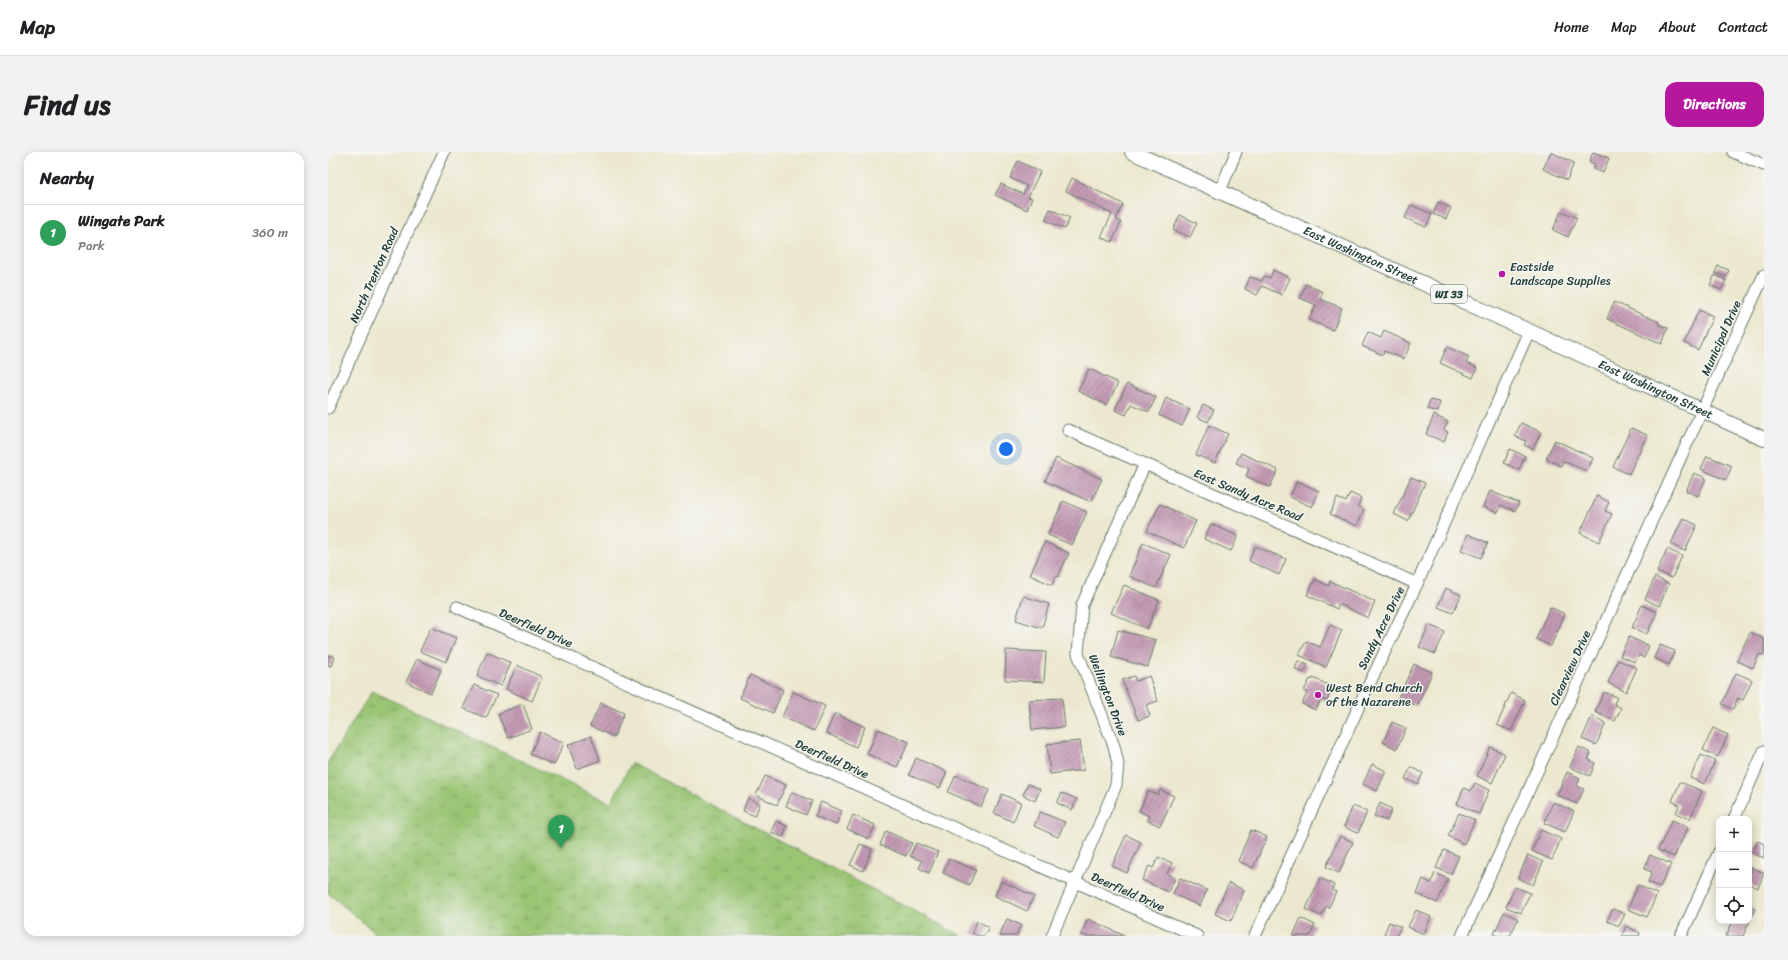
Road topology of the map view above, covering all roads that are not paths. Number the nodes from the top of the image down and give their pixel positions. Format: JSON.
{"nodes":[{"id":1,"x":444,"y":152,"type":"edge"},
{"id":2,"x":1132,"y":152,"type":"edge"},
{"id":3,"x":1236,"y":152,"type":"edge"},
{"id":4,"x":1733,"y":152,"type":"edge"},
{"id":5,"x":1764,"y":165,"type":"edge"},
{"id":6,"x":1220,"y":191,"type":"junction"},
{"id":7,"x":1764,"y":275,"type":"edge"},
{"id":8,"x":1529,"y":331,"type":"junction"},
{"id":9,"x":328,"y":408,"type":"edge"},
{"id":10,"x":1703,"y":411,"type":"junction"},
{"id":11,"x":1068,"y":430,"type":"dead end"},
{"id":12,"x":1764,"y":439,"type":"edge"},
{"id":13,"x":1145,"y":464,"type":"junction"},
{"id":14,"x":1417,"y":584,"type":"junction"},
{"id":15,"x":457,"y":607,"type":"dead end"},
{"id":16,"x":1764,"y":751,"type":"edge"},
{"id":17,"x":1735,"y":816,"type":"edge"},
{"id":18,"x":1716,"y":859,"type":"edge"},
{"id":19,"x":1075,"y":883,"type":"junction"},
{"id":20,"x":1052,"y":936,"type":"edge"},
{"id":21,"x":1197,"y":936,"type":"edge"},
{"id":22,"x":1255,"y":936,"type":"edge"},
{"id":23,"x":1462,"y":936,"type":"edge"},
{"id":24,"x":1682,"y":936,"type":"edge"}],
"edges":[{"from":1,"to":9,"type":"street","name":"North Trenton Road"},
{"from":2,"to":6,"type":"main road","name":"East Washington Street","number":"WI 33"},
{"from":3,"to":6,"type":"street"},
{"from":4,"to":5,"type":"street"},
{"from":6,"to":8,"type":"main road","name":"East Washington Street","number":"WI 33"},
{"from":7,"to":10,"type":"street","name":"Municipal Drive"},
{"from":8,"to":10,"type":"main road","name":"East Washington Street","number":"WI 33"},
{"from":8,"to":14,"type":"street","name":"Sandy Acre Drive"},
{"from":10,"to":12,"type":"main road","name":"East Washington Street","number":"WI 33"},
{"from":10,"to":23,"type":"street","name":"Clearview Drive"},
{"from":11,"to":13,"type":"street","name":"East Sandy Acre Road"},
{"from":13,"to":14,"type":"street","name":"East Sandy Acre Road"},
{"from":13,"to":19,"type":"street","name":"Wellington Drive"},
{"from":14,"to":22,"type":"street","name":"Sandy Acre Drive"},
{"from":15,"to":19,"type":"street","name":"Deerfield Drive"},
{"from":16,"to":17,"type":"street"},
{"from":18,"to":24,"type":"street"},
{"from":19,"to":20,"type":"street","name":"Wellington Drive"},
{"from":19,"to":21,"type":"street","name":"Deerfield Drive"}]}
